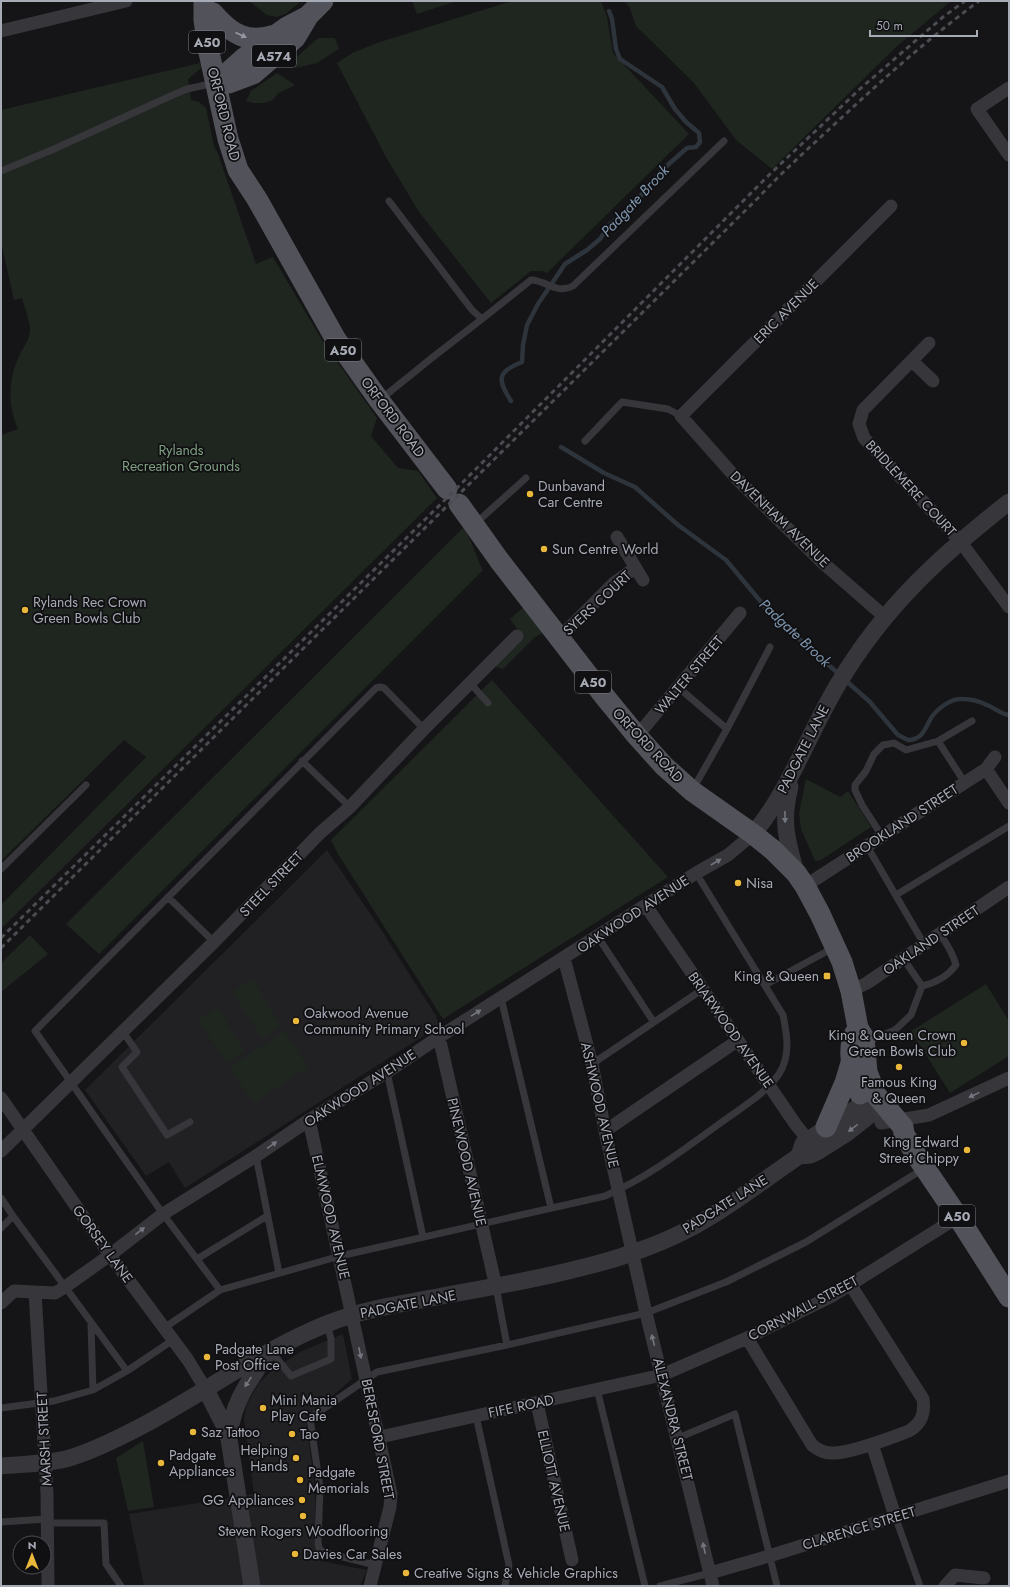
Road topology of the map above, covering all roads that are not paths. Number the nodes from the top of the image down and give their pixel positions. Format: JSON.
{"nodes":[{"id":1,"x":126,"y":1,"type":"edge"},
{"id":2,"x":323,"y":1,"type":"edge"},
{"id":3,"x":209,"y":5,"type":"edge"},
{"id":4,"x":308,"y":16,"type":"junction"},
{"id":5,"x":2,"y":27,"type":"edge"},
{"id":6,"x":276,"y":34,"type":"junction"},
{"id":7,"x":224,"y":80,"type":"junction"},
{"id":8,"x":1009,"y":88,"type":"edge"},
{"id":9,"x":724,"y":141,"type":"dead end"},
{"id":10,"x":1009,"y":155,"type":"edge"},
{"id":11,"x":1,"y":171,"type":"edge"},
{"id":12,"x":389,"y":202,"type":"dead end"},
{"id":13,"x":891,"y":206,"type":"dead end"},
{"id":14,"x":482,"y":319,"type":"junction"},
{"id":15,"x":929,"y":343,"type":"dead end"},
{"id":16,"x":912,"y":361,"type":"junction"},
{"id":17,"x":933,"y":381,"type":"dead end"},
{"id":18,"x":379,"y":400,"type":"junction"},
{"id":19,"x":681,"y":416,"type":"junction"},
{"id":20,"x":585,"y":441,"type":"dead end"},
{"id":21,"x":526,"y":478,"type":"dead end"},
{"id":22,"x":1009,"y":502,"type":"edge"},
{"id":23,"x":474,"y":525,"type":"junction"},
{"id":24,"x":617,"y":537,"type":"dead end"},
{"id":25,"x":960,"y":541,"type":"junction"},
{"id":26,"x":635,"y":568,"type":"junction"},
{"id":27,"x":643,"y":580,"type":"dead end"},
{"id":28,"x":1009,"y":607,"type":"edge"},
{"id":29,"x":740,"y":613,"type":"dead end"},
{"id":30,"x":885,"y":617,"type":"junction"},
{"id":31,"x":517,"y":636,"type":"dead end"},
{"id":32,"x":559,"y":638,"type":"junction"},
{"id":33,"x":770,"y":647,"type":"dead end"},
{"id":34,"x":470,"y":683,"type":"junction"},
{"id":35,"x":679,"y":688,"type":"junction"},
{"id":36,"x":488,"y":703,"type":"dead end"},
{"id":37,"x":972,"y":721,"type":"dead end"},
{"id":38,"x":424,"y":729,"type":"junction"},
{"id":39,"x":727,"y":729,"type":"junction"},
{"id":40,"x":637,"y":736,"type":"junction"},
{"id":41,"x":938,"y":741,"type":"junction"},
{"id":42,"x":995,"y":756,"type":"dead end"},
{"id":43,"x":302,"y":761,"type":"junction"},
{"id":44,"x":795,"y":766,"type":"junction"},
{"id":45,"x":986,"y":769,"type":"junction"},
{"id":46,"x":965,"y":783,"type":"junction"},
{"id":47,"x":86,"y":785,"type":"dead end"},
{"id":48,"x":692,"y":791,"type":"junction"},
{"id":49,"x":1009,"y":803,"type":"edge"},
{"id":50,"x":350,"y":807,"type":"junction"},
{"id":51,"x":1009,"y":826,"type":"edge"},
{"id":52,"x":753,"y":834,"type":"junction"},
{"id":53,"x":882,"y":836,"type":"junction"},
{"id":54,"x":867,"y":846,"type":"junction"},
{"id":55,"x":1,"y":869,"type":"edge"},
{"id":56,"x":696,"y":874,"type":"junction"},
{"id":57,"x":801,"y":880,"type":"junction"},
{"id":58,"x":1009,"y":887,"type":"edge"},
{"id":59,"x":896,"y":895,"type":"junction"},
{"id":60,"x":168,"y":897,"type":"junction"},
{"id":61,"x":646,"y":906,"type":"junction"},
{"id":62,"x":940,"y":934,"type":"junction"},
{"id":63,"x":598,"y":937,"type":"junction"},
{"id":64,"x":214,"y":942,"type":"junction"},
{"id":65,"x":924,"y":944,"type":"junction"},
{"id":66,"x":835,"y":946,"type":"junction"},
{"id":67,"x":564,"y":958,"type":"junction"},
{"id":68,"x":903,"y":958,"type":"junction"},
{"id":69,"x":765,"y":985,"type":"junction"},
{"id":70,"x":922,"y":986,"type":"junction"},
{"id":71,"x":703,"y":989,"type":"junction"},
{"id":72,"x":851,"y":991,"type":"junction"},
{"id":73,"x":501,"y":998,"type":"junction"},
{"id":74,"x":653,"y":1021,"type":"junction"},
{"id":75,"x":123,"y":1032,"type":"junction"},
{"id":76,"x":439,"y":1037,"type":"junction"},
{"id":77,"x":737,"y":1040,"type":"junction"},
{"id":78,"x":856,"y":1045,"type":"junction"},
{"id":79,"x":592,"y":1064,"type":"junction"},
{"id":80,"x":387,"y":1072,"type":"junction"},
{"id":81,"x":1009,"y":1078,"type":"edge"},
{"id":82,"x":72,"y":1083,"type":"junction"},
{"id":83,"x":769,"y":1085,"type":"junction"},
{"id":84,"x":1,"y":1098,"type":"edge"},
{"id":85,"x":883,"y":1113,"type":"junction"},
{"id":86,"x":309,"y":1120,"type":"junction"},
{"id":87,"x":190,"y":1122,"type":"dead end"},
{"id":88,"x":826,"y":1127,"type":"junction"},
{"id":89,"x":22,"y":1130,"type":"junction"},
{"id":90,"x":605,"y":1131,"type":"junction"},
{"id":91,"x":813,"y":1146,"type":"junction"},
{"id":92,"x":1,"y":1151,"type":"edge"},
{"id":93,"x":256,"y":1156,"type":"junction"},
{"id":94,"x":925,"y":1168,"type":"junction"},
{"id":95,"x":619,"y":1190,"type":"junction"},
{"id":96,"x":1,"y":1198,"type":"edge"},
{"id":97,"x":551,"y":1208,"type":"junction"},
{"id":98,"x":162,"y":1214,"type":"junction"},
{"id":99,"x":13,"y":1216,"type":"junction"},
{"id":100,"x":267,"y":1216,"type":"junction"},
{"id":101,"x":958,"y":1217,"type":"junction"},
{"id":102,"x":481,"y":1224,"type":"junction"},
{"id":103,"x":1,"y":1228,"type":"edge"},
{"id":104,"x":422,"y":1237,"type":"junction"},
{"id":105,"x":633,"y":1252,"type":"junction"},
{"id":106,"x":110,"y":1255,"type":"junction"},
{"id":107,"x":340,"y":1256,"type":"junction"},
{"id":108,"x":197,"y":1259,"type":"junction"},
{"id":109,"x":279,"y":1273,"type":"junction"},
{"id":110,"x":850,"y":1284,"type":"junction"},
{"id":111,"x":65,"y":1287,"type":"junction"},
{"id":112,"x":496,"y":1287,"type":"junction"},
{"id":113,"x":220,"y":1290,"type":"junction"},
{"id":114,"x":35,"y":1292,"type":"junction"},
{"id":115,"x":1009,"y":1297,"type":"edge"},
{"id":116,"x":1,"y":1303,"type":"edge"},
{"id":117,"x":646,"y":1313,"type":"junction"},
{"id":118,"x":352,"y":1315,"type":"junction"},
{"id":119,"x":91,"y":1324,"type":"junction"},
{"id":120,"x":327,"y":1324,"type":"junction"},
{"id":121,"x":164,"y":1328,"type":"junction"},
{"id":122,"x":747,"y":1338,"type":"junction"},
{"id":123,"x":173,"y":1340,"type":"junction"},
{"id":124,"x":507,"y":1345,"type":"junction"},
{"id":125,"x":270,"y":1350,"type":"junction"},
{"id":126,"x":127,"y":1371,"type":"junction"},
{"id":127,"x":662,"y":1375,"type":"junction"},
{"id":128,"x":366,"y":1379,"type":"junction"},
{"id":129,"x":597,"y":1389,"type":"junction"},
{"id":130,"x":93,"y":1390,"type":"junction"},
{"id":131,"x":206,"y":1390,"type":"junction"},
{"id":132,"x":42,"y":1402,"type":"junction"},
{"id":133,"x":537,"y":1403,"type":"junction"},
{"id":134,"x":1,"y":1408,"type":"edge"},
{"id":135,"x":476,"y":1416,"type":"junction"},
{"id":136,"x":380,"y":1437,"type":"junction"},
{"id":137,"x":678,"y":1438,"type":"junction"},
{"id":138,"x":229,"y":1439,"type":"junction"},
{"id":139,"x":872,"y":1444,"type":"junction"},
{"id":140,"x":45,"y":1462,"type":"junction"},
{"id":141,"x":1,"y":1466,"type":"edge"},
{"id":142,"x":1009,"y":1481,"type":"edge"},
{"id":143,"x":895,"y":1516,"type":"junction"},
{"id":144,"x":47,"y":1521,"type":"junction"},
{"id":145,"x":1,"y":1522,"type":"edge"},
{"id":146,"x":769,"y":1556,"type":"junction"},
{"id":147,"x":572,"y":1560,"type":"dead end"},
{"id":148,"x":375,"y":1565,"type":"junction"},
{"id":149,"x":984,"y":1578,"type":"dead end"},
{"id":150,"x":711,"y":1580,"type":"edge"},
{"id":151,"x":48,"y":1586,"type":"edge"},
{"id":152,"x":121,"y":1586,"type":"edge"},
{"id":153,"x":252,"y":1586,"type":"edge"},
{"id":154,"x":370,"y":1586,"type":"edge"},
{"id":155,"x":505,"y":1586,"type":"edge"},
{"id":156,"x":644,"y":1586,"type":"edge"},
{"id":157,"x":660,"y":1586,"type":"edge"},
{"id":158,"x":777,"y":1586,"type":"edge"},
{"id":159,"x":920,"y":1586,"type":"edge"},
{"id":160,"x":945,"y":1586,"type":"edge"}],
"edges":[{"from":1,"to":5,"type":"street"},
{"from":2,"to":4,"type":"main road","number":"A574"},
{"from":3,"to":6,"type":"main road","number":"A574","one_way":true},
{"from":3,"to":7,"type":"main road","name":"ORFORD ROAD","number":"A50"},
{"from":4,"to":6,"type":"main road","number":"A574"},
{"from":4,"to":7,"type":"main road","number":"A574"},
{"from":6,"to":7,"type":"main road","number":"A574"},
{"from":7,"to":11,"type":"lane"},
{"from":7,"to":18,"type":"main road","name":"ORFORD ROAD","number":"A50"},
{"from":8,"to":10,"type":"street"},
{"from":9,"to":14,"type":"lane"},
{"from":12,"to":14,"type":"lane"},
{"from":13,"to":19,"type":"street","name":"ERIC AVENUE"},
{"from":14,"to":18,"type":"lane"},
{"from":15,"to":16,"type":"street","name":"BRIDLEMERE COURT"},
{"from":16,"to":17,"type":"street"},
{"from":16,"to":25,"type":"street","name":"BRIDLEMERE COURT"},
{"from":18,"to":23,"type":"main road","name":"ORFORD ROAD","number":"A50"},
{"from":19,"to":20,"type":"lane"},
{"from":19,"to":30,"type":"street","name":"DAVENHAM AVENUE"},
{"from":21,"to":23,"type":"lane"},
{"from":22,"to":25,"type":"street","name":"PADGATE LANE"},
{"from":23,"to":32,"type":"main road","name":"ORFORD ROAD","number":"A50"},
{"from":24,"to":26,"type":"street","name":"SYERS COURT"},
{"from":25,"to":28,"type":"street","name":"BRIDLEMERE COURT"},
{"from":25,"to":30,"type":"street","name":"PADGATE LANE"},
{"from":26,"to":27,"type":"street","name":"SYERS COURT"},
{"from":26,"to":32,"type":"street","name":"SYERS COURT"},
{"from":29,"to":35,"type":"street","name":"WALTER STREET"},
{"from":30,"to":44,"type":"street","name":"PADGATE LANE"},
{"from":31,"to":34,"type":"street","name":"STEEL STREET"},
{"from":32,"to":40,"type":"main road","name":"ORFORD ROAD","number":"A50"},
{"from":33,"to":39,"type":"lane"},
{"from":34,"to":36,"type":"lane"},
{"from":34,"to":38,"type":"street","name":"STEEL STREET"},
{"from":35,"to":39,"type":"lane"},
{"from":35,"to":40,"type":"street","name":"WALTER STREET"},
{"from":37,"to":41,"type":"lane"},
{"from":38,"to":43,"type":"lane"},
{"from":38,"to":50,"type":"street","name":"STEEL STREET"},
{"from":39,"to":48,"type":"lane"},
{"from":40,"to":48,"type":"main road","name":"ORFORD ROAD","number":"A50"},
{"from":41,"to":46,"type":"lane"},
{"from":41,"to":53,"type":"lane"},
{"from":42,"to":45,"type":"street","name":"BROOKLAND STREET"},
{"from":43,"to":50,"type":"lane"},
{"from":43,"to":60,"type":"lane"},
{"from":44,"to":52,"type":"street","name":"PADGATE LANE"},
{"from":44,"to":57,"type":"street","one_way":true},
{"from":45,"to":46,"type":"street","name":"BROOKLAND STREET"},
{"from":45,"to":49,"type":"street"},
{"from":46,"to":53,"type":"street","name":"BROOKLAND STREET"},
{"from":47,"to":55,"type":"lane"},
{"from":48,"to":52,"type":"main road","name":"ORFORD ROAD","number":"A50"},
{"from":50,"to":64,"type":"street","name":"STEEL STREET"},
{"from":51,"to":59,"type":"lane"},
{"from":56,"to":52,"type":"street","name":"OAKWOOD AVENUE","one_way":true},
{"from":52,"to":57,"type":"main road","number":"A50"},
{"from":53,"to":54,"type":"street","name":"BROOKLAND STREET"},
{"from":54,"to":57,"type":"street","name":"BROOKLAND STREET"},
{"from":54,"to":59,"type":"lane"},
{"from":56,"to":61,"type":"street","name":"OAKWOOD AVENUE"},
{"from":56,"to":69,"type":"lane"},
{"from":57,"to":66,"type":"main road","number":"A50"},
{"from":58,"to":62,"type":"street","name":"OAKLAND STREET"},
{"from":59,"to":65,"type":"lane"},
{"from":60,"to":64,"type":"lane"},
{"from":60,"to":82,"type":"lane"},
{"from":61,"to":63,"type":"street","name":"OAKWOOD AVENUE"},
{"from":61,"to":71,"type":"street","name":"BRIARWOOD AVENUE"},
{"from":62,"to":65,"type":"street","name":"OAKLAND STREET"},
{"from":62,"to":70,"type":"lane"},
{"from":63,"to":67,"type":"street","name":"OAKWOOD AVENUE"},
{"from":63,"to":74,"type":"lane"},
{"from":64,"to":75,"type":"street","name":"STEEL STREET"},
{"from":65,"to":68,"type":"street","name":"OAKLAND STREET"},
{"from":66,"to":69,"type":"lane"},
{"from":66,"to":72,"type":"main road","number":"A50"},
{"from":67,"to":73,"type":"street","name":"OAKWOOD AVENUE"},
{"from":67,"to":79,"type":"street","name":"ASHWOOD AVENUE"},
{"from":68,"to":70,"type":"lane"},
{"from":68,"to":72,"type":"street","name":"OAKLAND STREET"},
{"from":69,"to":83,"type":"lane"},
{"from":70,"to":78,"type":"lane"},
{"from":71,"to":74,"type":"lane"},
{"from":71,"to":77,"type":"street","name":"BRIARWOOD AVENUE"},
{"from":72,"to":78,"type":"main road","number":"A50"},
{"from":76,"to":73,"type":"street","name":"OAKWOOD AVENUE","one_way":true},
{"from":73,"to":97,"type":"lane"},
{"from":74,"to":79,"type":"lane"},
{"from":75,"to":82,"type":"street","name":"STEEL STREET"},
{"from":75,"to":87,"type":"lane"},
{"from":76,"to":80,"type":"street","name":"OAKWOOD AVENUE"},
{"from":76,"to":102,"type":"street","name":"PINEWOOD AVENUE"},
{"from":77,"to":83,"type":"street","name":"BRIARWOOD AVENUE"},
{"from":77,"to":90,"type":"street"},
{"from":78,"to":85,"type":"main road","number":"A50"},
{"from":78,"to":88,"type":"main road"},
{"from":79,"to":90,"type":"street","name":"ASHWOOD AVENUE"},
{"from":80,"to":86,"type":"street","name":"OAKWOOD AVENUE"},
{"from":80,"to":104,"type":"lane"},
{"from":81,"to":85,"type":"street","one_way":true},
{"from":82,"to":89,"type":"street","name":"STEEL STREET"},
{"from":82,"to":98,"type":"lane"},
{"from":83,"to":91,"type":"street","name":"BRIARWOOD AVENUE"},
{"from":83,"to":95,"type":"lane"},
{"from":84,"to":89,"type":"street","name":"GORSEY LANE"},
{"from":85,"to":88,"type":"street","name":"PADGATE LANE"},
{"from":85,"to":91,"type":"street","name":"PADGATE LANE","one_way":true},
{"from":85,"to":94,"type":"main road","number":"A50"},
{"from":93,"to":86,"type":"street","name":"OAKWOOD AVENUE","one_way":true},
{"from":86,"to":107,"type":"street","name":"ELMWOOD AVENUE"},
{"from":88,"to":91,"type":"street","name":"PADGATE LANE"},
{"from":89,"to":92,"type":"street","name":"STEEL STREET"},
{"from":89,"to":106,"type":"street","name":"GORSEY LANE"},
{"from":90,"to":95,"type":"street","name":"ASHWOOD AVENUE"},
{"from":91,"to":105,"type":"street","name":"PADGATE LANE"},
{"from":93,"to":98,"type":"street","name":"OAKWOOD AVENUE"},
{"from":93,"to":100,"type":"lane"},
{"from":94,"to":101,"type":"main road","number":"A50"},
{"from":94,"to":117,"type":"lane"},
{"from":95,"to":97,"type":"lane"},
{"from":95,"to":105,"type":"street","name":"ASHWOOD AVENUE"},
{"from":96,"to":99,"type":"lane"},
{"from":97,"to":102,"type":"lane"},
{"from":106,"to":98,"type":"street","name":"OAKWOOD AVENUE","one_way":true},
{"from":98,"to":108,"type":"lane"},
{"from":99,"to":103,"type":"lane"},
{"from":99,"to":111,"type":"lane"},
{"from":100,"to":108,"type":"lane"},
{"from":100,"to":109,"type":"lane"},
{"from":101,"to":110,"type":"street","name":"CORNWALL STREET"},
{"from":101,"to":115,"type":"main road","number":"A50"},
{"from":102,"to":104,"type":"lane"},
{"from":102,"to":112,"type":"street","name":"PINEWOOD AVENUE"},
{"from":104,"to":107,"type":"lane"},
{"from":105,"to":112,"type":"street","name":"PADGATE LANE"},
{"from":105,"to":117,"type":"street","name":"ALEXANDRA STREET"},
{"from":106,"to":111,"type":"street","name":"OAKWOOD AVENUE"},
{"from":106,"to":121,"type":"street","name":"GORSEY LANE"},
{"from":107,"to":109,"type":"lane"},
{"from":107,"to":118,"type":"street","name":"ELMWOOD AVENUE"},
{"from":108,"to":113,"type":"lane"},
{"from":109,"to":113,"type":"lane"},
{"from":110,"to":122,"type":"street","name":"CORNWALL STREET"},
{"from":110,"to":139,"type":"street"},
{"from":111,"to":114,"type":"street","name":"OAKWOOD AVENUE"},
{"from":111,"to":119,"type":"lane"},
{"from":112,"to":118,"type":"street","name":"PADGATE LANE"},
{"from":112,"to":124,"type":"lane"},
{"from":113,"to":121,"type":"lane"},
{"from":114,"to":116,"type":"street","name":"OAKWOOD AVENUE"},
{"from":114,"to":132,"type":"street","name":"MARSH STREET"},
{"from":117,"to":124,"type":"lane"},
{"from":127,"to":117,"type":"street","name":"ALEXANDRA STREET","one_way":true},
{"from":118,"to":120,"type":"street","name":"PADGATE LANE"},
{"from":118,"to":128,"type":"street","name":"BERESFORD STREET","one_way":true},
{"from":119,"to":126,"type":"lane"},
{"from":119,"to":130,"type":"lane"},
{"from":120,"to":125,"type":"street","name":"PADGATE LANE"},
{"from":120,"to":125,"type":"lane"},
{"from":121,"to":123,"type":"street","name":"GORSEY LANE"},
{"from":122,"to":127,"type":"street","name":"CORNWALL STREET"},
{"from":122,"to":139,"type":"street"},
{"from":123,"to":126,"type":"lane"},
{"from":123,"to":131,"type":"street","name":"GORSEY LANE"},
{"from":124,"to":128,"type":"lane"},
{"from":125,"to":131,"type":"street","name":"PADGATE LANE"},
{"from":125,"to":138,"type":"street","one_way":true},
{"from":126,"to":130,"type":"lane"},
{"from":127,"to":129,"type":"street","name":"FIFE ROAD"},
{"from":127,"to":137,"type":"street","name":"ALEXANDRA STREET"},
{"from":128,"to":136,"type":"street","name":"BERESFORD STREET"},
{"from":128,"to":148,"type":"lane"},
{"from":129,"to":133,"type":"street","name":"FIFE ROAD"},
{"from":129,"to":156,"type":"lane"},
{"from":130,"to":132,"type":"lane"},
{"from":131,"to":138,"type":"street"},
{"from":131,"to":140,"type":"street","name":"PADGATE LANE"},
{"from":132,"to":134,"type":"lane"},
{"from":132,"to":140,"type":"street","name":"MARSH STREET"},
{"from":133,"to":135,"type":"street","name":"FIFE ROAD"},
{"from":133,"to":147,"type":"street","name":"ELLIOTT AVENUE"},
{"from":135,"to":136,"type":"street","name":"FIFE ROAD"},
{"from":135,"to":155,"type":"lane"},
{"from":136,"to":148,"type":"street","name":"BERESFORD STREET"},
{"from":137,"to":146,"type":"lane"},
{"from":150,"to":137,"type":"street","name":"ALEXANDRA STREET","one_way":true},
{"from":138,"to":153,"type":"street"},
{"from":139,"to":143,"type":"street"},
{"from":140,"to":141,"type":"street","name":"PADGATE LANE"},
{"from":140,"to":144,"type":"street","name":"MARSH STREET"},
{"from":142,"to":143,"type":"street","name":"CLARENCE STREET"},
{"from":143,"to":146,"type":"street","name":"CLARENCE STREET"},
{"from":143,"to":159,"type":"lane"},
{"from":144,"to":145,"type":"lane"},
{"from":144,"to":151,"type":"street","name":"MARSH STREET"},
{"from":144,"to":152,"type":"lane"},
{"from":146,"to":150,"type":"street","name":"CLARENCE STREET"},
{"from":146,"to":158,"type":"lane"},
{"from":148,"to":154,"type":"street","name":"BERESFORD STREET"},
{"from":149,"to":160,"type":"street"},
{"from":150,"to":157,"type":"lane"}]}
